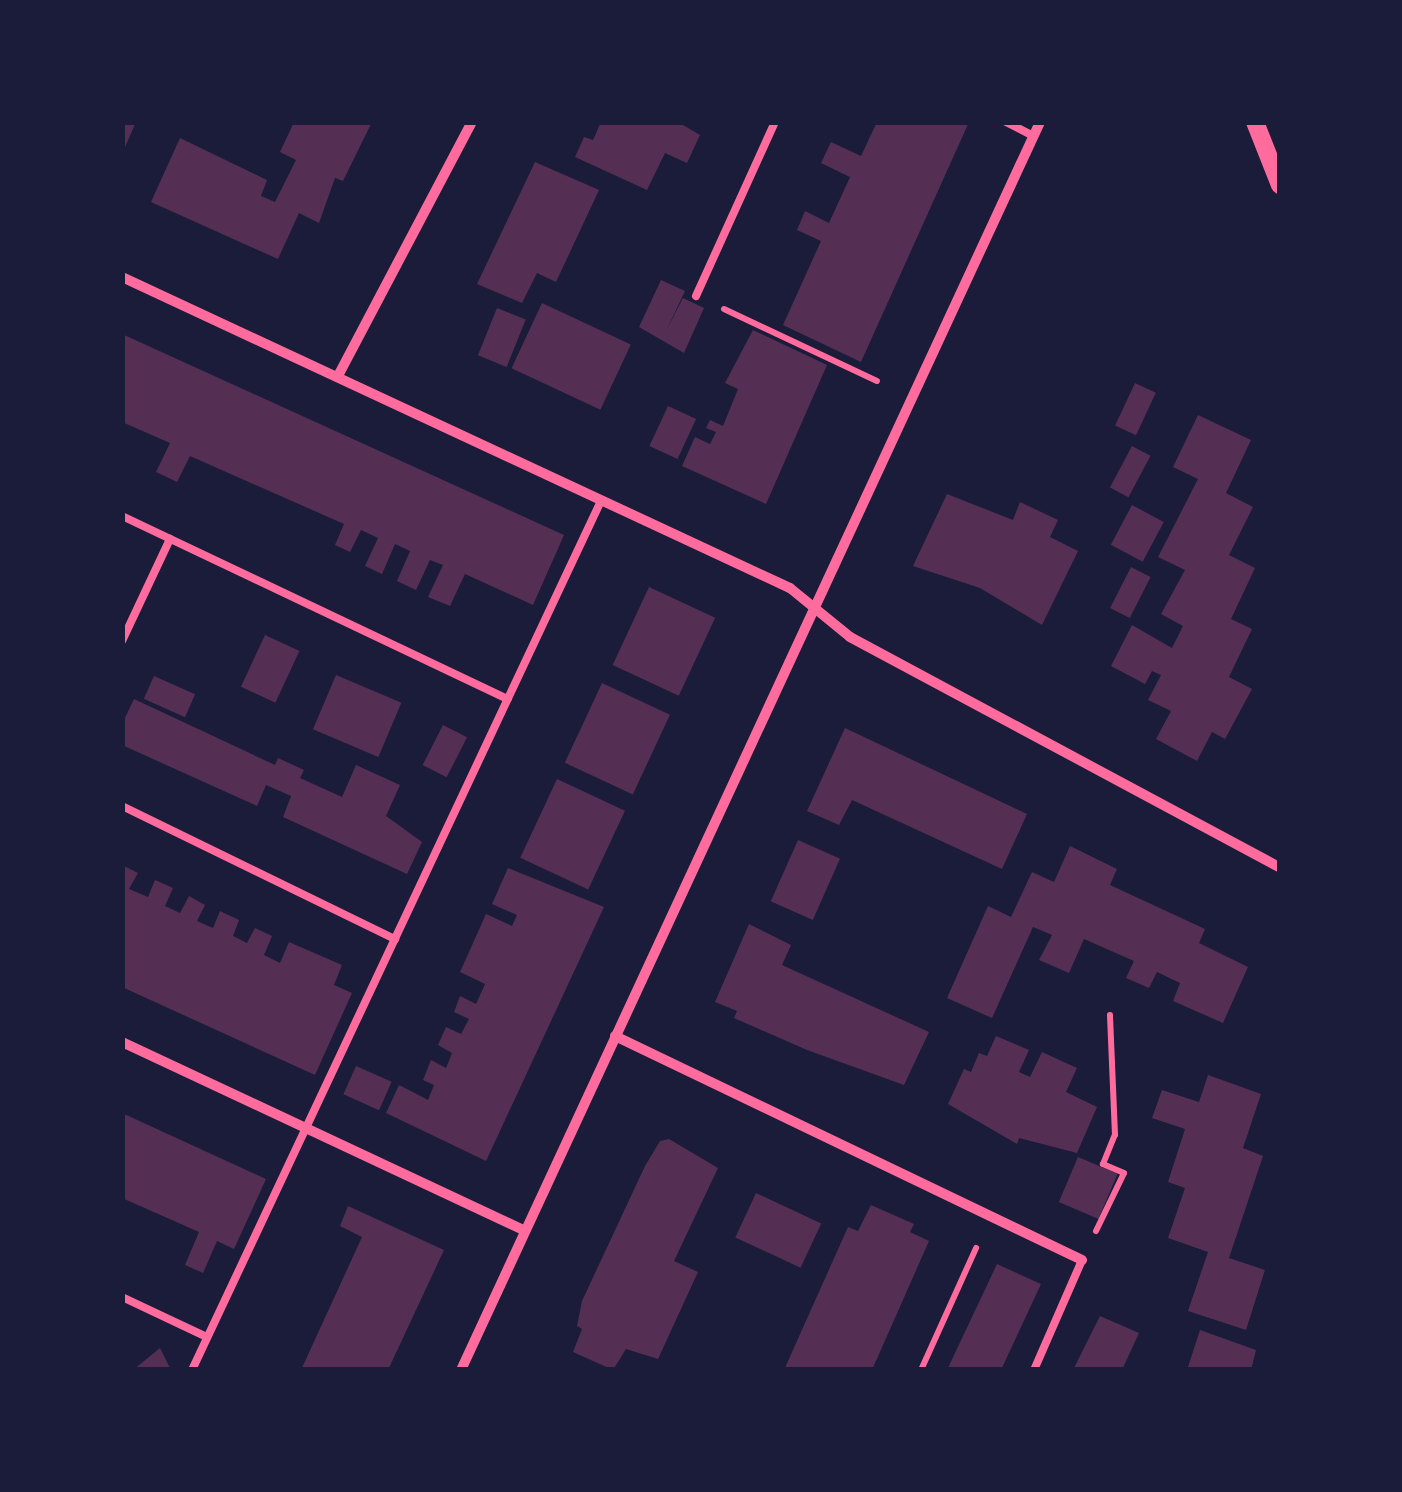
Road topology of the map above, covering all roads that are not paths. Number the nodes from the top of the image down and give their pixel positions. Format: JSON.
{"nodes":[{"id":1,"x":472,"y":122,"type":"edge"},
{"id":2,"x":775,"y":122,"type":"edge"},
{"id":3,"x":1006,"y":122,"type":"edge"},
{"id":4,"x":1040,"y":122,"type":"edge"},
{"id":5,"x":1254,"y":122,"type":"edge"},
{"id":6,"x":1034,"y":136,"type":"junction"},
{"id":7,"x":1280,"y":186,"type":"edge"},
{"id":8,"x":122,"y":277,"type":"edge"},
{"id":9,"x":696,"y":296,"type":"road end"},
{"id":10,"x":339,"y":374,"type":"junction"},
{"id":11,"x":602,"y":501,"type":"junction"},
{"id":12,"x":122,"y":516,"type":"edge"},
{"id":13,"x":170,"y":539,"type":"junction"},
{"id":14,"x":814,"y":610,"type":"junction"},
{"id":15,"x":122,"y":641,"type":"edge"},
{"id":16,"x":508,"y":699,"type":"junction"},
{"id":17,"x":122,"y":806,"type":"edge"},
{"id":18,"x":1280,"y":868,"type":"edge"},
{"id":19,"x":395,"y":938,"type":"junction"},
{"id":20,"x":615,"y":1036,"type":"junction"},
{"id":21,"x":122,"y":1042,"type":"edge"},
{"id":22,"x":306,"y":1128,"type":"junction"},
{"id":23,"x":525,"y":1231,"type":"junction"},
{"id":24,"x":1082,"y":1260,"type":"joint"},
{"id":25,"x":122,"y":1297,"type":"edge"},
{"id":26,"x":207,"y":1336,"type":"junction"},
{"id":27,"x":192,"y":1370,"type":"edge"},
{"id":28,"x":461,"y":1370,"type":"edge"},
{"id":29,"x":1034,"y":1370,"type":"edge"}],
"edges":[{"from":1,"to":10,"type":"street"},
{"from":2,"to":9,"type":"lane"},
{"from":3,"to":6,"type":"lane"},
{"from":4,"to":6,"type":"street"},
{"from":5,"to":7,"type":"street"},
{"from":6,"to":14,"type":"street"},
{"from":8,"to":10,"type":"street"},
{"from":10,"to":11,"type":"street"},
{"from":11,"to":14,"type":"street"},
{"from":11,"to":16,"type":"lane"},
{"from":12,"to":13,"type":"lane"},
{"from":13,"to":15,"type":"lane"},
{"from":13,"to":16,"type":"lane"},
{"from":14,"to":18,"type":"street"},
{"from":14,"to":20,"type":"street"},
{"from":16,"to":19,"type":"lane"},
{"from":17,"to":19,"type":"lane"},
{"from":19,"to":22,"type":"lane"},
{"from":20,"to":23,"type":"street"},
{"from":20,"to":24,"type":"street"},
{"from":21,"to":22,"type":"street"},
{"from":22,"to":23,"type":"street"},
{"from":22,"to":26,"type":"lane"},
{"from":23,"to":28,"type":"street"},
{"from":24,"to":29,"type":"lane"},
{"from":25,"to":26,"type":"lane"},
{"from":26,"to":27,"type":"lane"}]}
